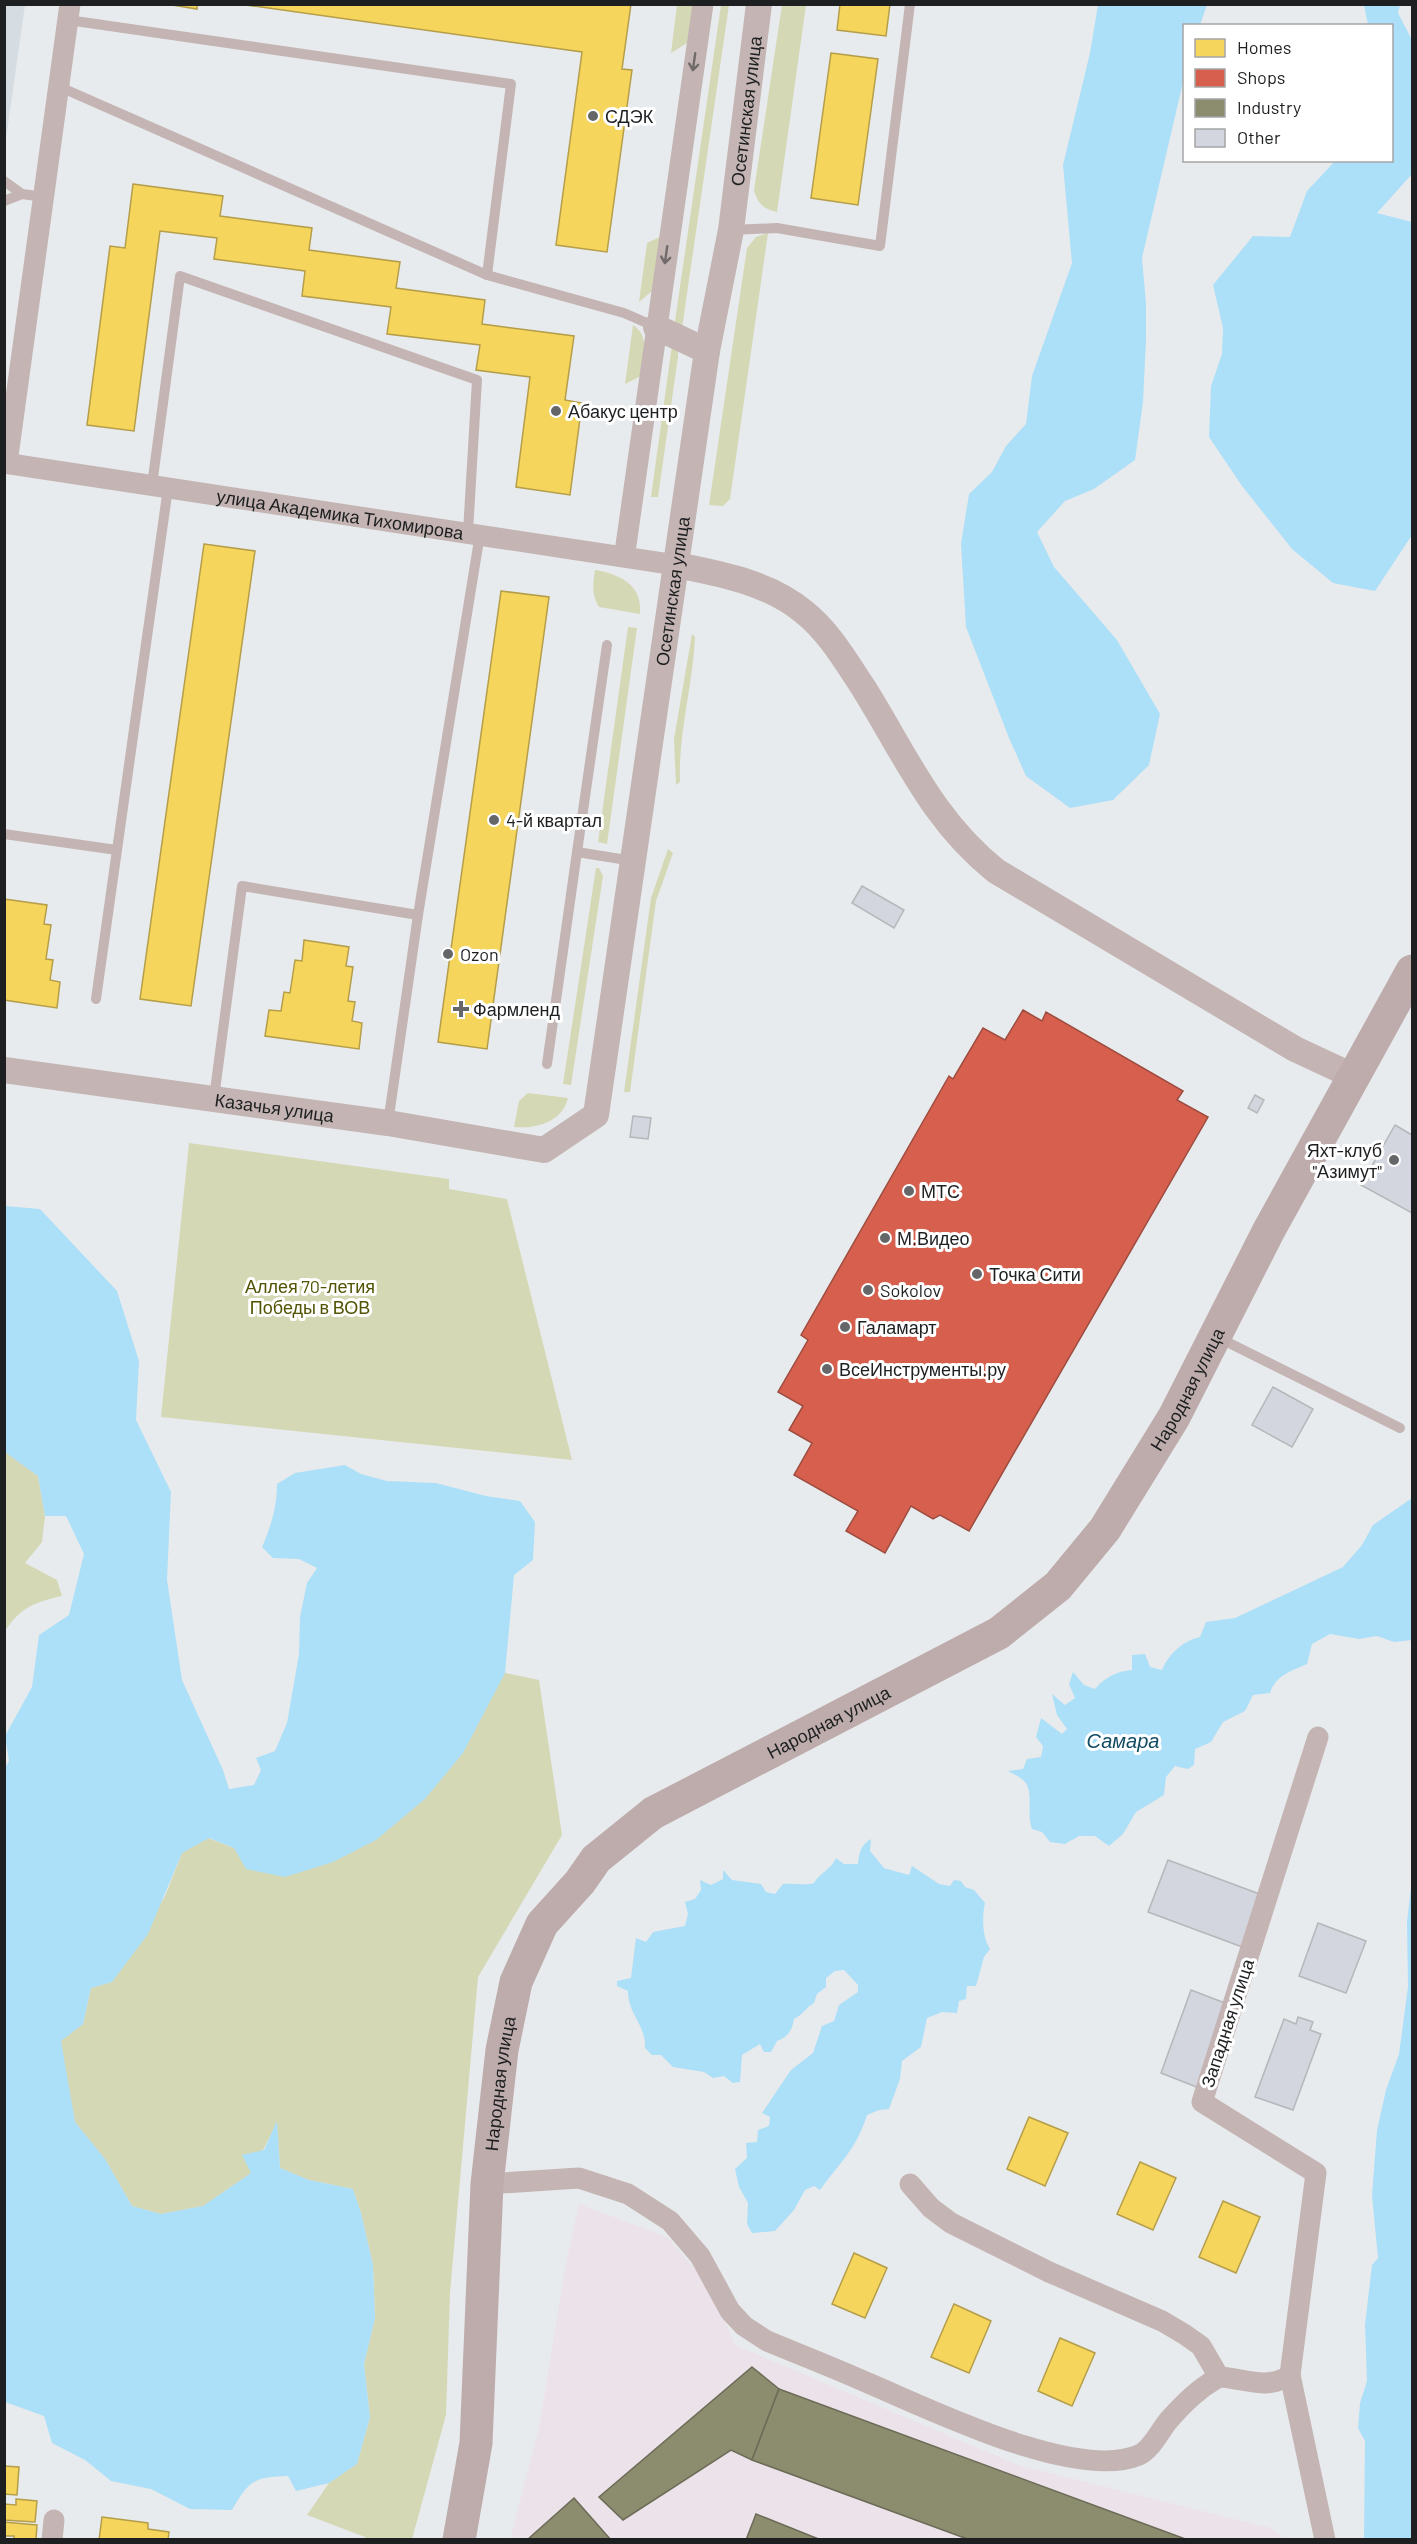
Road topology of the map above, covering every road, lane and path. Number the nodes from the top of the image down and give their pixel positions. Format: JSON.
{"nodes":[{"id":1,"x":703,"y":4,"type":"edge"},
{"id":2,"x":759,"y":4,"type":"edge"},
{"id":3,"x":910,"y":4,"type":"edge"},
{"id":4,"x":69,"y":12,"type":"edge"},
{"id":5,"x":60,"y":87,"type":"junction"},
{"id":6,"x":4,"y":181,"type":"edge"},
{"id":7,"x":22,"y":194,"type":"junction"},
{"id":8,"x":44,"y":197,"type":"junction"},
{"id":9,"x":4,"y":201,"type":"edge"},
{"id":10,"x":731,"y":230,"type":"junction"},
{"id":11,"x":487,"y":275,"type":"junction"},
{"id":12,"x":656,"y":327,"type":"junction"},
{"id":13,"x":707,"y":351,"type":"junction"},
{"id":14,"x":5,"y":464,"type":"edge"},
{"id":15,"x":160,"y":486,"type":"junction"},
{"id":16,"x":474,"y":533,"type":"junction"},
{"id":17,"x":626,"y":545,"type":"dead end"},
{"id":18,"x":676,"y":565,"type":"junction"},
{"id":19,"x":607,"y":645,"type":"dead end"},
{"id":20,"x":4,"y":834,"type":"edge"},
{"id":21,"x":117,"y":850,"type":"junction"},
{"id":22,"x":577,"y":852,"type":"junction"},
{"id":23,"x":633,"y":861,"type":"junction"},
{"id":24,"x":418,"y":915,"type":"junction"},
{"id":25,"x":1413,"y":971,"type":"edge"},
{"id":26,"x":96,"y":999,"type":"dead end"},
{"id":27,"x":547,"y":1064,"type":"dead end"},
{"id":28,"x":4,"y":1070,"type":"edge"},
{"id":29,"x":1355,"y":1077,"type":"junction"},
{"id":30,"x":214,"y":1098,"type":"junction"},
{"id":31,"x":388,"y":1123,"type":"junction"},
{"id":32,"x":544,"y":1150,"type":"joint"},
{"id":33,"x":1216,"y":1336,"type":"junction"},
{"id":34,"x":1400,"y":1428,"type":"dead end"},
{"id":35,"x":1318,"y":1737,"type":"dead end"},
{"id":36,"x":487,"y":2184,"type":"junction"},
{"id":37,"x":910,"y":2184,"type":"dead end"},
{"id":38,"x":1290,"y":2375,"type":"junction"},
{"id":39,"x":1219,"y":2377,"type":"junction"},
{"id":40,"x":459,"y":2540,"type":"edge"},
{"id":41,"x":1325,"y":2540,"type":"edge"}],
"edges":[{"from":1,"to":12,"type":"street","one_way":true},
{"from":2,"to":10,"type":"street","name":"Осетинская улица"},
{"from":3,"to":10,"type":"lane"},
{"from":4,"to":5,"type":"street"},
{"from":4,"to":11,"type":"lane"},
{"from":5,"to":8,"type":"street"},
{"from":5,"to":11,"type":"lane"},
{"from":6,"to":7,"type":"lane"},
{"from":7,"to":8,"type":"lane"},
{"from":7,"to":9,"type":"lane"},
{"from":8,"to":14,"type":"street"},
{"from":10,"to":13,"type":"street","name":"Осетинская улица"},
{"from":11,"to":12,"type":"lane"},
{"from":12,"to":13,"type":"street"},
{"from":12,"to":17,"type":"street"},
{"from":13,"to":18,"type":"street","name":"Осетинская улица"},
{"from":14,"to":15,"type":"street","name":"улица Академика Тихомирова"},
{"from":15,"to":16,"type":"street","name":"улица Академика Тихомирова"},
{"from":15,"to":16,"type":"lane"},
{"from":15,"to":21,"type":"lane"},
{"from":16,"to":18,"type":"street","name":"улица Академика Тихомирова"},
{"from":16,"to":24,"type":"lane"},
{"from":18,"to":23,"type":"street","name":"Осетинская улица"},
{"from":18,"to":29,"type":"street"},
{"from":19,"to":22,"type":"lane"},
{"from":20,"to":21,"type":"lane"},
{"from":21,"to":26,"type":"lane"},
{"from":22,"to":23,"type":"lane"},
{"from":22,"to":27,"type":"lane"},
{"from":23,"to":32,"type":"street","name":"Осетинская улица"},
{"from":24,"to":30,"type":"lane"},
{"from":24,"to":31,"type":"lane"},
{"from":25,"to":29,"type":"main road","name":"Народная улица"},
{"from":28,"to":30,"type":"street","name":"Казачья улица"},
{"from":29,"to":33,"type":"main road","name":"Народная улица"},
{"from":30,"to":31,"type":"street","name":"Казачья улица"},
{"from":31,"to":32,"type":"street","name":"Казачья улица"},
{"from":33,"to":34,"type":"lane"},
{"from":33,"to":36,"type":"main road","name":"Народная улица"},
{"from":35,"to":38,"type":"street","name":"Западная улица"},
{"from":36,"to":39,"type":"street"},
{"from":36,"to":40,"type":"main road","name":"Народная улица"},
{"from":37,"to":39,"type":"street"},
{"from":38,"to":39,"type":"street"},
{"from":38,"to":41,"type":"street","name":"Западная улица"}]}
